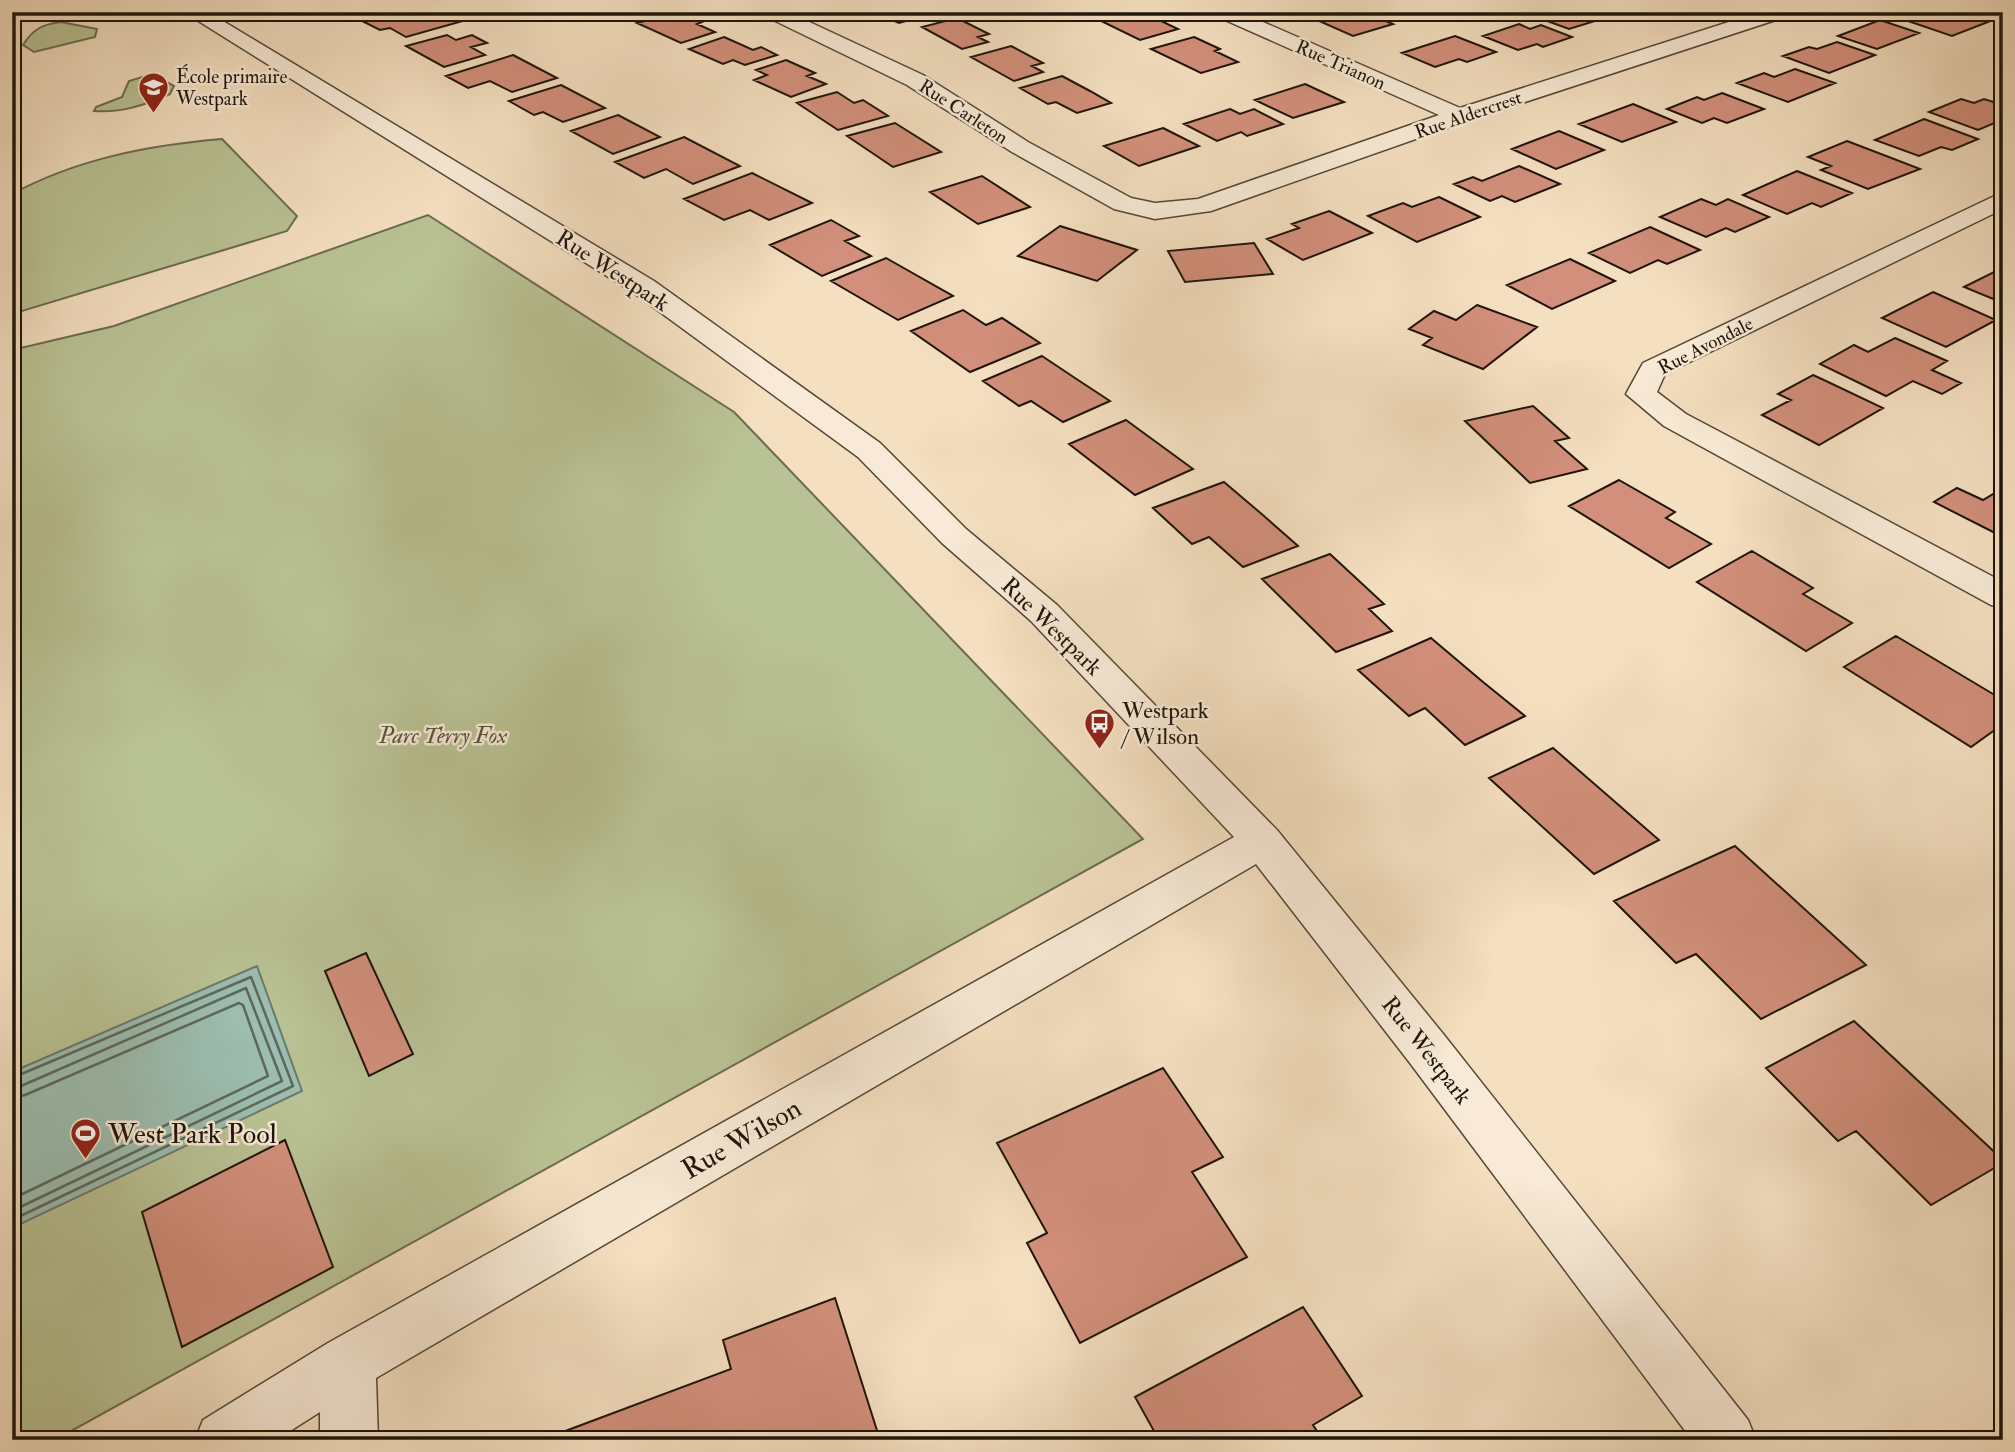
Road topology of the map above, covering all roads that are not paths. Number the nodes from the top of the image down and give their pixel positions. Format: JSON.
{"nodes":[{"id":1,"x":194,"y":12,"type":"edge"},
{"id":2,"x":772,"y":12,"type":"edge"},
{"id":3,"x":1223,"y":12,"type":"edge"},
{"id":4,"x":1781,"y":12,"type":"edge"},
{"id":5,"x":1698,"y":16,"type":"dead end"},
{"id":6,"x":1731,"y":28,"type":"junction"},
{"id":7,"x":1459,"y":116,"type":"junction"},
{"id":8,"x":2003,"y":199,"type":"edge"},
{"id":9,"x":1155,"y":211,"type":"joint"},
{"id":10,"x":2003,"y":597,"type":"edge"},
{"id":11,"x":1262,"y":841,"type":"junction"},
{"id":12,"x":348,"y":1363,"type":"junction"},
{"id":13,"x":223,"y":1440,"type":"edge"},
{"id":14,"x":349,"y":1440,"type":"edge"},
{"id":15,"x":1728,"y":1440,"type":"edge"}],
"edges":[{"from":1,"to":11,"type":"street","name":"Rue Westpark"},
{"from":2,"to":9,"type":"street","name":"Rue Carleton"},
{"from":3,"to":7,"type":"street","name":"Rue Trianon"},
{"from":4,"to":6,"type":"street","name":"Rue Aldercrest"},
{"from":5,"to":6,"type":"street"},
{"from":6,"to":7,"type":"street","name":"Rue Aldercrest"},
{"from":7,"to":9,"type":"street","name":"Rue Aldercrest"},
{"from":8,"to":10,"type":"street","name":"Rue Avondale"},
{"from":11,"to":12,"type":"street","name":"Rue Wilson"},
{"from":11,"to":15,"type":"street","name":"Rue Westpark"},
{"from":12,"to":13,"type":"street","name":"Rue Wilson"},
{"from":12,"to":14,"type":"street"}]}
